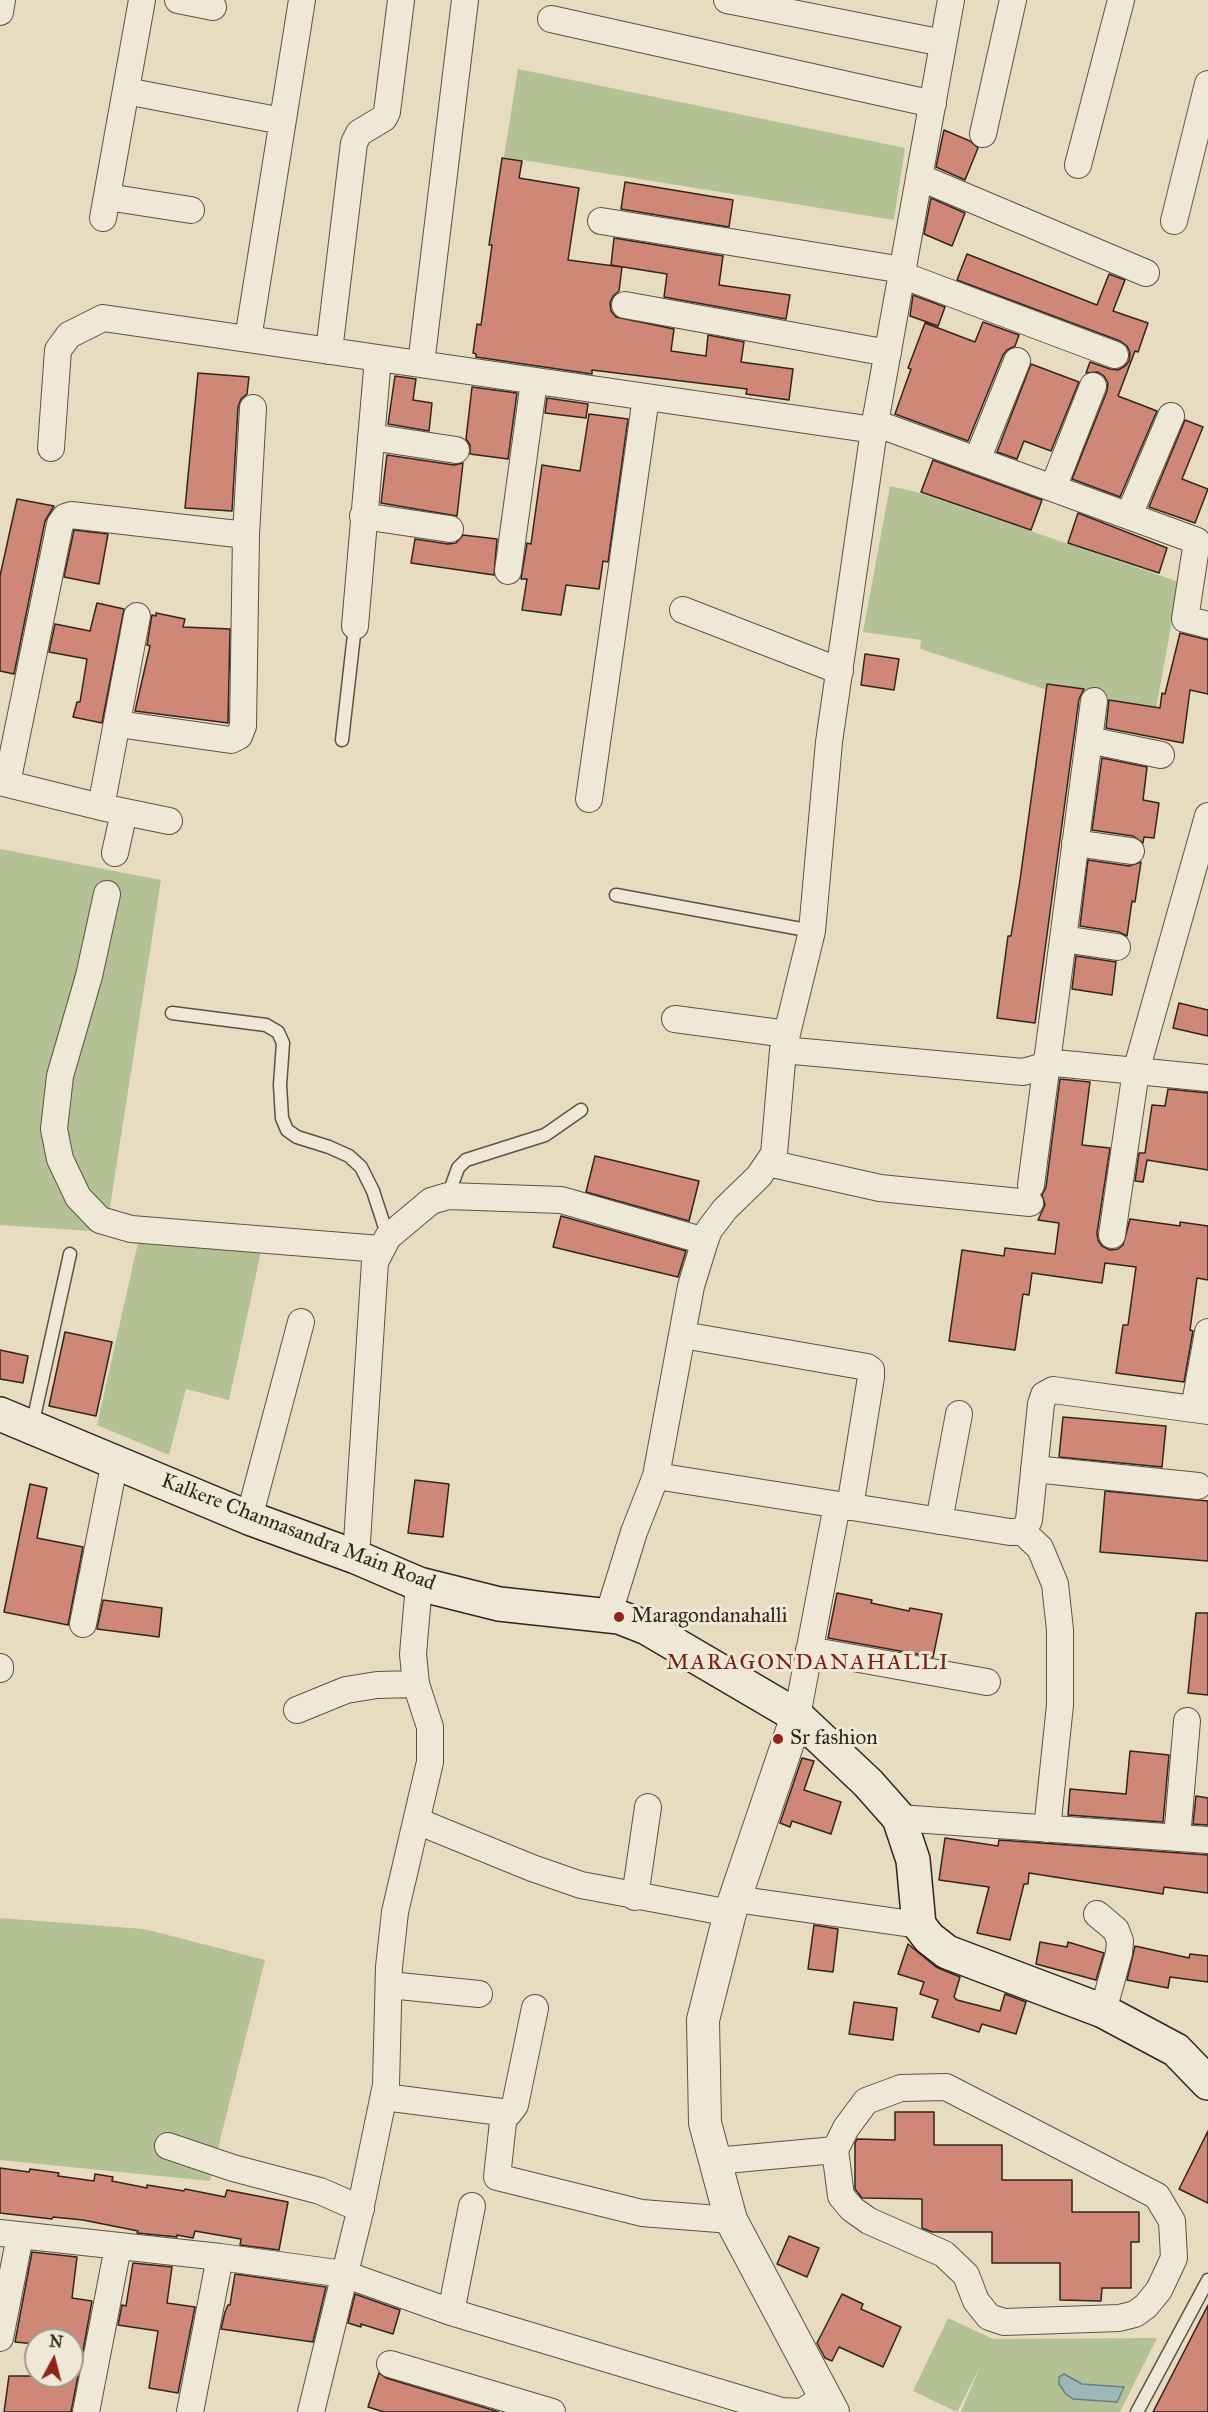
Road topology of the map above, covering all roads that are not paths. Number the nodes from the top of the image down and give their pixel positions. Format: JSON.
{"nodes":[{"id":1,"x":2,"y":0,"type":"edge"},
{"id":2,"x":142,"y":0,"type":"edge"},
{"id":3,"x":178,"y":0,"type":"edge"},
{"id":4,"x":302,"y":0,"type":"edge"},
{"id":5,"x":401,"y":0,"type":"edge"},
{"id":6,"x":465,"y":0,"type":"edge"},
{"id":7,"x":727,"y":0,"type":"edge"},
{"id":8,"x":951,"y":0,"type":"edge"},
{"id":9,"x":1013,"y":0,"type":"edge"},
{"id":10,"x":1121,"y":0,"type":"edge"},
{"id":11,"x":213,"y":7,"type":"dead end"},
{"id":12,"x":0,"y":12,"type":"edge"},
{"id":13,"x":551,"y":19,"type":"dead end"},
{"id":14,"x":944,"y":43,"type":"junction"},
{"id":15,"x":1208,"y":84,"type":"edge"},
{"id":16,"x":126,"y":91,"type":"junction"},
{"id":17,"x":933,"y":104,"type":"junction"},
{"id":18,"x":282,"y":121,"type":"junction"},
{"id":19,"x":983,"y":134,"type":"dead end"},
{"id":20,"x":1078,"y":165,"type":"dead end"},
{"id":21,"x":920,"y":177,"type":"junction"},
{"id":22,"x":190,"y":210,"type":"dead end"},
{"id":23,"x":601,"y":221,"type":"dead end"},
{"id":24,"x":1174,"y":221,"type":"dead end"},
{"id":25,"x":902,"y":272,"type":"junction"},
{"id":26,"x":1146,"y":273,"type":"dead end"},
{"id":27,"x":625,"y":305,"type":"dead end"},
{"id":28,"x":248,"y":339,"type":"junction"},
{"id":29,"x":329,"y":351,"type":"junction"},
{"id":30,"x":888,"y":352,"type":"junction"},
{"id":31,"x":1115,"y":356,"type":"dead end"},
{"id":32,"x":378,"y":358,"type":"junction"},
{"id":33,"x":1017,"y":361,"type":"dead end"},
{"id":34,"x":421,"y":364,"type":"junction"},
{"id":35,"x":534,"y":381,"type":"junction"},
{"id":36,"x":1093,"y":386,"type":"dead end"},
{"id":37,"x":646,"y":397,"type":"junction"},
{"id":38,"x":253,"y":408,"type":"dead end"},
{"id":39,"x":1171,"y":416,"type":"dead end"},
{"id":40,"x":874,"y":426,"type":"junction"},
{"id":41,"x":371,"y":437,"type":"junction"},
{"id":42,"x":51,"y":448,"type":"dead end"},
{"id":43,"x":456,"y":450,"type":"dead end"},
{"id":44,"x":977,"y":460,"type":"junction"},
{"id":45,"x":1053,"y":488,"type":"junction"},
{"id":46,"x":1129,"y":515,"type":"junction"},
{"id":47,"x":363,"y":516,"type":"junction"},
{"id":48,"x":450,"y":529,"type":"dead end"},
{"id":49,"x":1203,"y":532,"type":"edge"},
{"id":50,"x":246,"y":535,"type":"junction"},
{"id":51,"x":508,"y":571,"type":"dead end"},
{"id":52,"x":683,"y":610,"type":"dead end"},
{"id":53,"x":137,"y":616,"type":"dead end"},
{"id":54,"x":1208,"y":625,"type":"edge"},
{"id":55,"x":355,"y":626,"type":"joint"},
{"id":56,"x":840,"y":671,"type":"junction"},
{"id":57,"x":1094,"y":701,"type":"dead end"},
{"id":58,"x":118,"y":724,"type":"junction"},
{"id":59,"x":342,"y":740,"type":"dead end"},
{"id":60,"x":1089,"y":740,"type":"junction"},
{"id":61,"x":1161,"y":755,"type":"dead end"},
{"id":62,"x":4,"y":782,"type":"edge"},
{"id":63,"x":588,"y":799,"type":"dead end"},
{"id":64,"x":112,"y":810,"type":"junction"},
{"id":65,"x":1208,"y":816,"type":"edge"},
{"id":66,"x":169,"y":820,"type":"dead end"},
{"id":67,"x":1075,"y":843,"type":"junction"},
{"id":68,"x":1131,"y":851,"type":"dead end"},
{"id":69,"x":115,"y":853,"type":"dead end"},
{"id":70,"x":106,"y":894,"type":"dead end"},
{"id":71,"x":616,"y":895,"type":"dead end"},
{"id":72,"x":812,"y":932,"type":"junction"},
{"id":73,"x":1063,"y":939,"type":"junction"},
{"id":74,"x":1117,"y":947,"type":"dead end"},
{"id":75,"x":172,"y":1013,"type":"dead end"},
{"id":76,"x":675,"y":1019,"type":"dead end"},
{"id":77,"x":785,"y":1042,"type":"junction"},
{"id":78,"x":1047,"y":1064,"type":"junction"},
{"id":79,"x":1136,"y":1071,"type":"junction"},
{"id":80,"x":1208,"y":1078,"type":"edge"},
{"id":81,"x":581,"y":1110,"type":"dead end"},
{"id":82,"x":768,"y":1163,"type":"junction"},
{"id":83,"x":448,"y":1196,"type":"junction"},
{"id":84,"x":1112,"y":1235,"type":"dead end"},
{"id":85,"x":705,"y":1241,"type":"junction"},
{"id":86,"x":384,"y":1243,"type":"junction"},
{"id":87,"x":69,"y":1254,"type":"dead end"},
{"id":88,"x":301,"y":1322,"type":"dead end"},
{"id":89,"x":1208,"y":1332,"type":"edge"},
{"id":90,"x":682,"y":1335,"type":"junction"},
{"id":91,"x":1201,"y":1410,"type":"edge"},
{"id":92,"x":0,"y":1414,"type":"edge"},
{"id":93,"x":959,"y":1414,"type":"dead end"},
{"id":94,"x":31,"y":1427,"type":"junction"},
{"id":95,"x":115,"y":1461,"type":"junction"},
{"id":96,"x":1034,"y":1469,"type":"junction"},
{"id":97,"x":656,"y":1476,"type":"junction"},
{"id":98,"x":1198,"y":1486,"type":"dead end"},
{"id":99,"x":843,"y":1506,"type":"junction"},
{"id":100,"x":249,"y":1518,"type":"junction"},
{"id":101,"x":939,"y":1521,"type":"junction"},
{"id":102,"x":1023,"y":1532,"type":"junction"},
{"id":103,"x":356,"y":1557,"type":"junction"},
{"id":104,"x":419,"y":1584,"type":"junction"},
{"id":105,"x":608,"y":1616,"type":"junction"},
{"id":106,"x":83,"y":1624,"type":"dead end"},
{"id":107,"x":809,"y":1650,"type":"junction"},
{"id":108,"x":987,"y":1682,"type":"dead end"},
{"id":109,"x":416,"y":1684,"type":"junction"},
{"id":110,"x":297,"y":1710,"type":"dead end"},
{"id":111,"x":797,"y":1716,"type":"junction"},
{"id":112,"x":1187,"y":1721,"type":"dead end"},
{"id":113,"x":648,"y":1807,"type":"dead end"},
{"id":114,"x":899,"y":1818,"type":"junction"},
{"id":115,"x":417,"y":1821,"type":"junction"},
{"id":116,"x":1047,"y":1829,"type":"junction"},
{"id":117,"x":1177,"y":1838,"type":"junction"},
{"id":118,"x":1208,"y":1840,"type":"edge"},
{"id":119,"x":634,"y":1897,"type":"junction"},
{"id":120,"x":732,"y":1906,"type":"junction"},
{"id":121,"x":1097,"y":1914,"type":"dead end"},
{"id":122,"x":919,"y":1925,"type":"junction"},
{"id":123,"x":389,"y":1985,"type":"junction"},
{"id":124,"x":479,"y":1994,"type":"dead end"},
{"id":125,"x":535,"y":2008,"type":"dead end"},
{"id":126,"x":1103,"y":2011,"type":"junction"},
{"id":127,"x":1208,"y":2083,"type":"edge"},
{"id":128,"x":384,"y":2097,"type":"junction"},
{"id":129,"x":504,"y":2113,"type":"junction"},
{"id":130,"x":168,"y":2146,"type":"dead end"},
{"id":131,"x":835,"y":2150,"type":"junction"},
{"id":132,"x":716,"y":2161,"type":"junction"},
{"id":133,"x":472,"y":2206,"type":"dead end"},
{"id":134,"x":361,"y":2209,"type":"junction"},
{"id":135,"x":731,"y":2220,"type":"junction"},
{"id":136,"x":10,"y":2234,"type":"edge"},
{"id":137,"x":118,"y":2247,"type":"junction"},
{"id":138,"x":220,"y":2257,"type":"junction"},
{"id":139,"x":344,"y":2274,"type":"junction"},
{"id":140,"x":1208,"y":2280,"type":"edge"},
{"id":141,"x":451,"y":2312,"type":"junction"},
{"id":142,"x":0,"y":2338,"type":"edge"},
{"id":143,"x":390,"y":2364,"type":"dead end"},
{"id":144,"x":829,"y":2404,"type":"edge"},
{"id":145,"x":86,"y":2412,"type":"edge"},
{"id":146,"x":190,"y":2412,"type":"edge"},
{"id":147,"x":311,"y":2412,"type":"edge"},
{"id":148,"x":552,"y":2412,"type":"edge"},
{"id":149,"x":1137,"y":2412,"type":"edge"}],
"edges":[{"from":1,"to":12,"type":"street"},
{"from":2,"to":16,"type":"street"},
{"from":3,"to":11,"type":"street"},
{"from":4,"to":18,"type":"street"},
{"from":5,"to":29,"type":"street"},
{"from":6,"to":34,"type":"street"},
{"from":7,"to":14,"type":"street"},
{"from":8,"to":14,"type":"street"},
{"from":9,"to":19,"type":"street"},
{"from":10,"to":20,"type":"street"},
{"from":13,"to":17,"type":"street"},
{"from":14,"to":17,"type":"street"},
{"from":15,"to":24,"type":"street"},
{"from":16,"to":18,"type":"street"},
{"from":16,"to":22,"type":"street"},
{"from":17,"to":21,"type":"street"},
{"from":18,"to":28,"type":"street"},
{"from":21,"to":25,"type":"street"},
{"from":21,"to":26,"type":"street"},
{"from":23,"to":25,"type":"street"},
{"from":25,"to":30,"type":"street"},
{"from":25,"to":31,"type":"street"},
{"from":27,"to":30,"type":"street"},
{"from":28,"to":29,"type":"street"},
{"from":28,"to":42,"type":"street"},
{"from":29,"to":32,"type":"street"},
{"from":30,"to":40,"type":"street"},
{"from":32,"to":34,"type":"street"},
{"from":32,"to":41,"type":"street"},
{"from":33,"to":44,"type":"street"},
{"from":34,"to":35,"type":"street"},
{"from":35,"to":37,"type":"street"},
{"from":35,"to":51,"type":"street"},
{"from":36,"to":45,"type":"street"},
{"from":37,"to":40,"type":"street"},
{"from":37,"to":63,"type":"street"},
{"from":38,"to":50,"type":"street"},
{"from":39,"to":46,"type":"street"},
{"from":40,"to":44,"type":"street"},
{"from":40,"to":56,"type":"street"},
{"from":41,"to":43,"type":"street"},
{"from":41,"to":47,"type":"street"},
{"from":44,"to":45,"type":"street"},
{"from":45,"to":46,"type":"street"},
{"from":46,"to":49,"type":"street"},
{"from":47,"to":48,"type":"street"},
{"from":47,"to":55,"type":"street"},
{"from":49,"to":54,"type":"street"},
{"from":50,"to":58,"type":"street"},
{"from":50,"to":62,"type":"street"},
{"from":52,"to":56,"type":"street"},
{"from":53,"to":58,"type":"street"},
{"from":55,"to":59,"type":"lane"},
{"from":56,"to":72,"type":"street"},
{"from":57,"to":60,"type":"street"},
{"from":58,"to":64,"type":"street"},
{"from":60,"to":61,"type":"street"},
{"from":60,"to":67,"type":"street"},
{"from":62,"to":64,"type":"street"},
{"from":64,"to":66,"type":"street"},
{"from":64,"to":69,"type":"street"},
{"from":65,"to":79,"type":"street"},
{"from":67,"to":68,"type":"street"},
{"from":67,"to":73,"type":"street"},
{"from":70,"to":86,"type":"street"},
{"from":71,"to":72,"type":"lane"},
{"from":72,"to":77,"type":"street"},
{"from":73,"to":74,"type":"street"},
{"from":73,"to":78,"type":"street"},
{"from":75,"to":86,"type":"lane"},
{"from":76,"to":77,"type":"street"},
{"from":77,"to":78,"type":"street"},
{"from":77,"to":82,"type":"street"},
{"from":78,"to":79,"type":"street"},
{"from":78,"to":82,"type":"street"},
{"from":79,"to":80,"type":"street"},
{"from":79,"to":84,"type":"street"},
{"from":81,"to":83,"type":"lane"},
{"from":82,"to":85,"type":"street"},
{"from":83,"to":85,"type":"street"},
{"from":83,"to":86,"type":"street"},
{"from":85,"to":90,"type":"street"},
{"from":86,"to":103,"type":"street"},
{"from":87,"to":94,"type":"lane"},
{"from":88,"to":100,"type":"street"},
{"from":89,"to":91,"type":"street"},
{"from":90,"to":97,"type":"street"},
{"from":90,"to":99,"type":"street"},
{"from":91,"to":96,"type":"street"},
{"from":92,"to":94,"type":"main road","name":"Kalkere Channasandra Main Road"},
{"from":93,"to":101,"type":"street"},
{"from":94,"to":95,"type":"main road","name":"Kalkere Channasandra Main Road"},
{"from":95,"to":100,"type":"main road","name":"Kalkere Channasandra Main Road"},
{"from":95,"to":106,"type":"street"},
{"from":96,"to":98,"type":"street"},
{"from":96,"to":102,"type":"street"},
{"from":97,"to":99,"type":"street"},
{"from":97,"to":105,"type":"street"},
{"from":99,"to":101,"type":"street"},
{"from":99,"to":107,"type":"street"},
{"from":100,"to":103,"type":"main road","name":"Kalkere Channasandra Main Road"},
{"from":101,"to":102,"type":"street"},
{"from":102,"to":116,"type":"street"},
{"from":103,"to":104,"type":"main road","name":"Kalkere Channasandra Main Road"},
{"from":104,"to":105,"type":"main road","name":"Kalkere Channasandra Main Road"},
{"from":104,"to":109,"type":"street"},
{"from":105,"to":111,"type":"main road","name":"Kalkere Channasandra Main Road"},
{"from":107,"to":108,"type":"street"},
{"from":107,"to":111,"type":"street"},
{"from":109,"to":110,"type":"street"},
{"from":109,"to":115,"type":"street"},
{"from":111,"to":114,"type":"main road","name":"Kalkere Channasandra Main Road"},
{"from":111,"to":120,"type":"street"},
{"from":112,"to":117,"type":"street"},
{"from":113,"to":119,"type":"street"},
{"from":114,"to":116,"type":"street"},
{"from":114,"to":122,"type":"main road"},
{"from":115,"to":119,"type":"street"},
{"from":115,"to":123,"type":"street"},
{"from":116,"to":117,"type":"street"},
{"from":117,"to":118,"type":"street"},
{"from":119,"to":120,"type":"street"},
{"from":120,"to":122,"type":"street"},
{"from":120,"to":132,"type":"street"},
{"from":121,"to":126,"type":"street"},
{"from":122,"to":126,"type":"main road"},
{"from":123,"to":124,"type":"street"},
{"from":123,"to":128,"type":"street"},
{"from":125,"to":129,"type":"street"},
{"from":126,"to":127,"type":"main road"},
{"from":128,"to":129,"type":"street"},
{"from":128,"to":134,"type":"street"},
{"from":129,"to":135,"type":"street"},
{"from":130,"to":134,"type":"street"},
{"from":131,"to":131,"type":"street"},
{"from":131,"to":132,"type":"street"},
{"from":132,"to":135,"type":"street"},
{"from":133,"to":141,"type":"street"},
{"from":134,"to":139,"type":"street"},
{"from":135,"to":144,"type":"street"},
{"from":136,"to":137,"type":"street"},
{"from":136,"to":142,"type":"street"},
{"from":137,"to":138,"type":"street"},
{"from":137,"to":145,"type":"street"},
{"from":138,"to":139,"type":"street"},
{"from":138,"to":146,"type":"street"},
{"from":139,"to":141,"type":"street"},
{"from":139,"to":147,"type":"street"},
{"from":140,"to":149,"type":"lane"},
{"from":141,"to":144,"type":"street"},
{"from":143,"to":148,"type":"street"}]}
